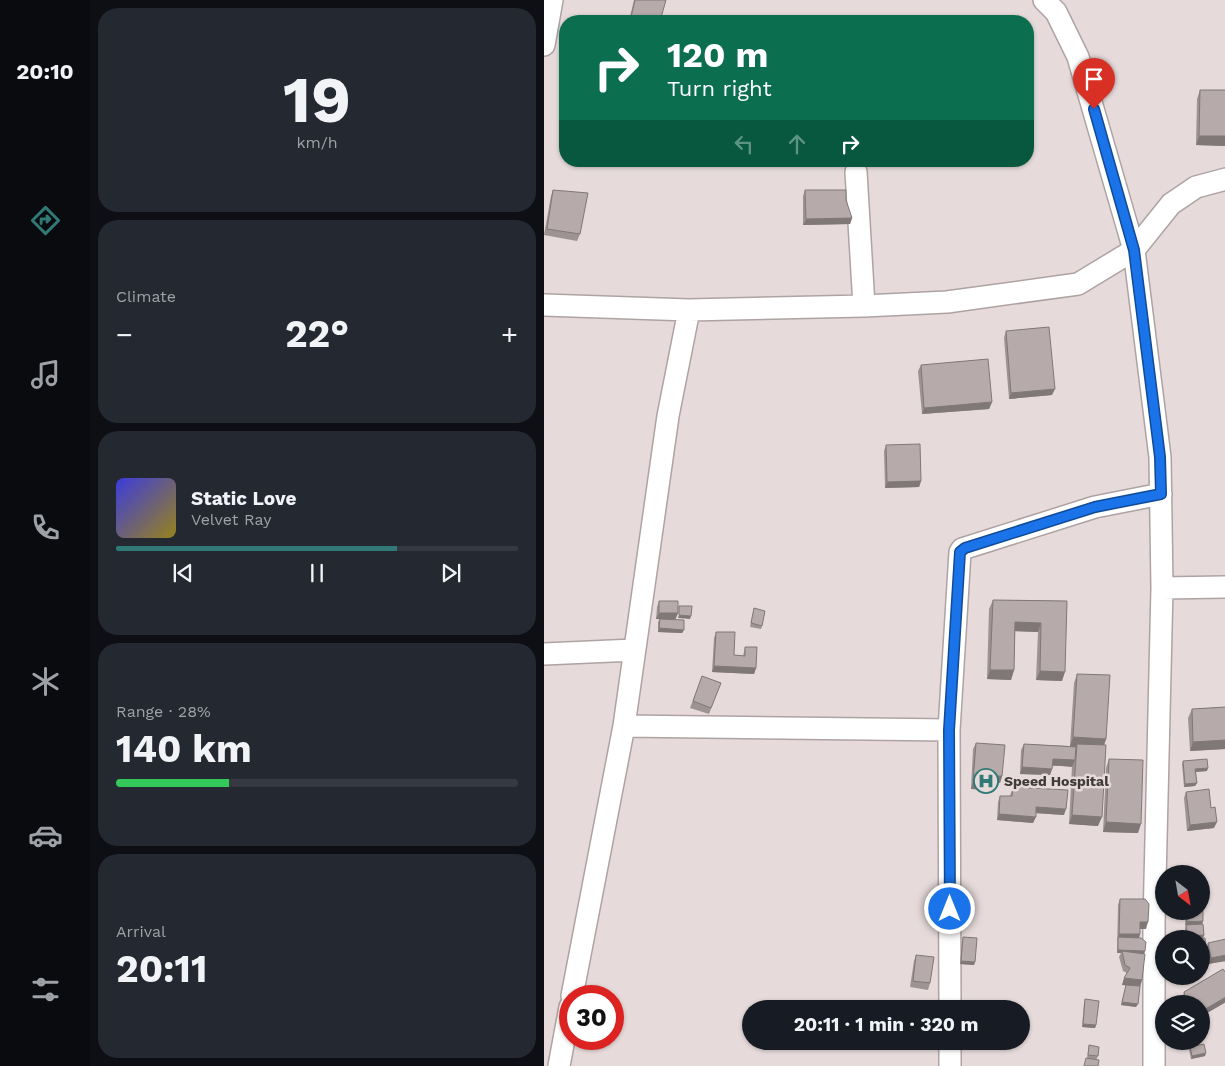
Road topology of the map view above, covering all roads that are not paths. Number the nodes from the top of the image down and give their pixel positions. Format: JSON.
{"nodes":[{"id":1,"x":552,"y":0,"type":"edge"},
{"id":2,"x":1044,"y":0,"type":"edge"},
{"id":3,"x":544,"y":45,"type":"edge"},
{"id":4,"x":856,"y":172,"type":"dead end"},
{"id":5,"x":1225,"y":179,"type":"edge"},
{"id":6,"x":1134,"y":250,"type":"junction"},
{"id":7,"x":544,"y":305,"type":"edge"},
{"id":8,"x":864,"y":306,"type":"junction"},
{"id":9,"x":689,"y":310,"type":"junction"},
{"id":10,"x":1161,"y":494,"type":"junction"},
{"id":11,"x":1225,"y":587,"type":"edge"},
{"id":12,"x":1162,"y":588,"type":"junction"},
{"id":13,"x":634,"y":650,"type":"junction"},
{"id":14,"x":544,"y":654,"type":"edge"},
{"id":15,"x":624,"y":726,"type":"junction"},
{"id":16,"x":949,"y":730,"type":"junction"},
{"id":17,"x":574,"y":985,"type":"edge"},
{"id":18,"x":950,"y":1000,"type":"edge"},
{"id":19,"x":562,"y":1050,"type":"edge"},
{"id":20,"x":950,"y":1050,"type":"edge"},
{"id":21,"x":559,"y":1066,"type":"edge"},
{"id":22,"x":950,"y":1066,"type":"edge"},
{"id":23,"x":1154,"y":1066,"type":"edge"}],
"edges":[{"from":1,"to":3,"type":"street"},
{"from":2,"to":6,"type":"street"},
{"from":4,"to":8,"type":"street"},
{"from":5,"to":6,"type":"street"},
{"from":6,"to":8,"type":"street"},
{"from":6,"to":10,"type":"street"},
{"from":7,"to":9,"type":"street"},
{"from":8,"to":9,"type":"street"},
{"from":9,"to":13,"type":"street"},
{"from":10,"to":12,"type":"street"},
{"from":10,"to":16,"type":"street"},
{"from":11,"to":12,"type":"street"},
{"from":12,"to":23,"type":"street"},
{"from":13,"to":14,"type":"street"},
{"from":13,"to":15,"type":"street"},
{"from":15,"to":16,"type":"street"},
{"from":15,"to":17,"type":"street"},
{"from":16,"to":18,"type":"street"},
{"from":19,"to":21,"type":"street"},
{"from":20,"to":22,"type":"street"}]}
